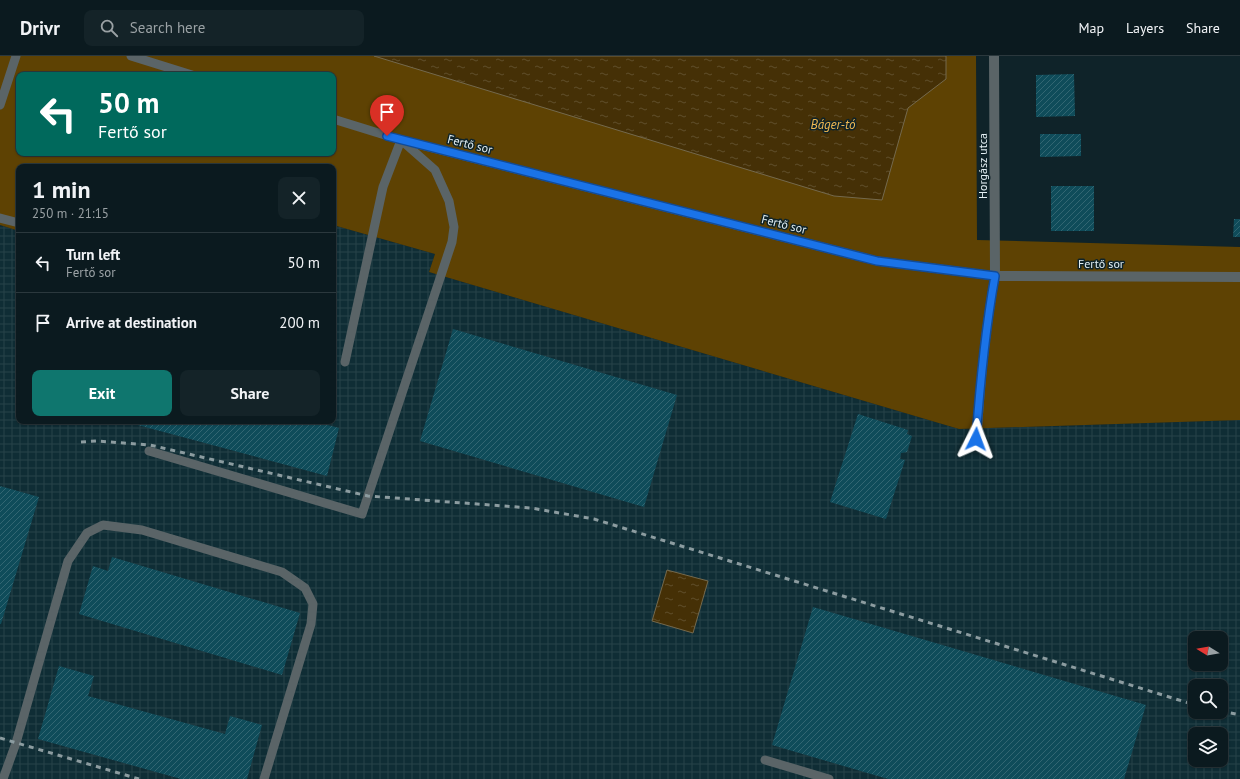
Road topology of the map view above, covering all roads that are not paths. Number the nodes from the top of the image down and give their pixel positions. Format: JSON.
{"nodes":[{"id":1,"x":16,"y":56,"type":"edge"},
{"id":2,"x":131,"y":56,"type":"edge"},
{"id":3,"x":994,"y":56,"type":"edge"},
{"id":4,"x":182,"y":72,"type":"edge"},
{"id":5,"x":0,"y":105,"type":"edge"},
{"id":6,"x":336,"y":120,"type":"edge"},
{"id":7,"x":401,"y":140,"type":"junction"},
{"id":8,"x":0,"y":218,"type":"edge"},
{"id":9,"x":16,"y":223,"type":"edge"},
{"id":10,"x":995,"y":276,"type":"junction"},
{"id":11,"x":1240,"y":277,"type":"edge"},
{"id":12,"x":345,"y":362,"type":"dead end"},
{"id":13,"x":976,"y":439,"type":"dead end"},
{"id":14,"x":149,"y":451,"type":"dead end"},
{"id":15,"x":765,"y":760,"type":"dead end"},
{"id":16,"x":5,"y":777,"type":"edge"},
{"id":17,"x":264,"y":779,"type":"edge"},
{"id":18,"x":829,"y":779,"type":"edge"}],
"edges":[{"from":1,"to":5,"type":"lane"},
{"from":2,"to":4,"type":"lane"},
{"from":3,"to":10,"type":"street","name":"Horgász utca"},
{"from":6,"to":7,"type":"lane","name":"Fertő sor"},
{"from":7,"to":10,"type":"lane","name":"Fertő sor"},
{"from":7,"to":12,"type":"lane"},
{"from":7,"to":14,"type":"lane"},
{"from":8,"to":9,"type":"lane"},
{"from":10,"to":11,"type":"street","name":"Fertő sor"},
{"from":10,"to":13,"type":"lane"},
{"from":15,"to":18,"type":"lane"},
{"from":16,"to":17,"type":"lane"}]}
